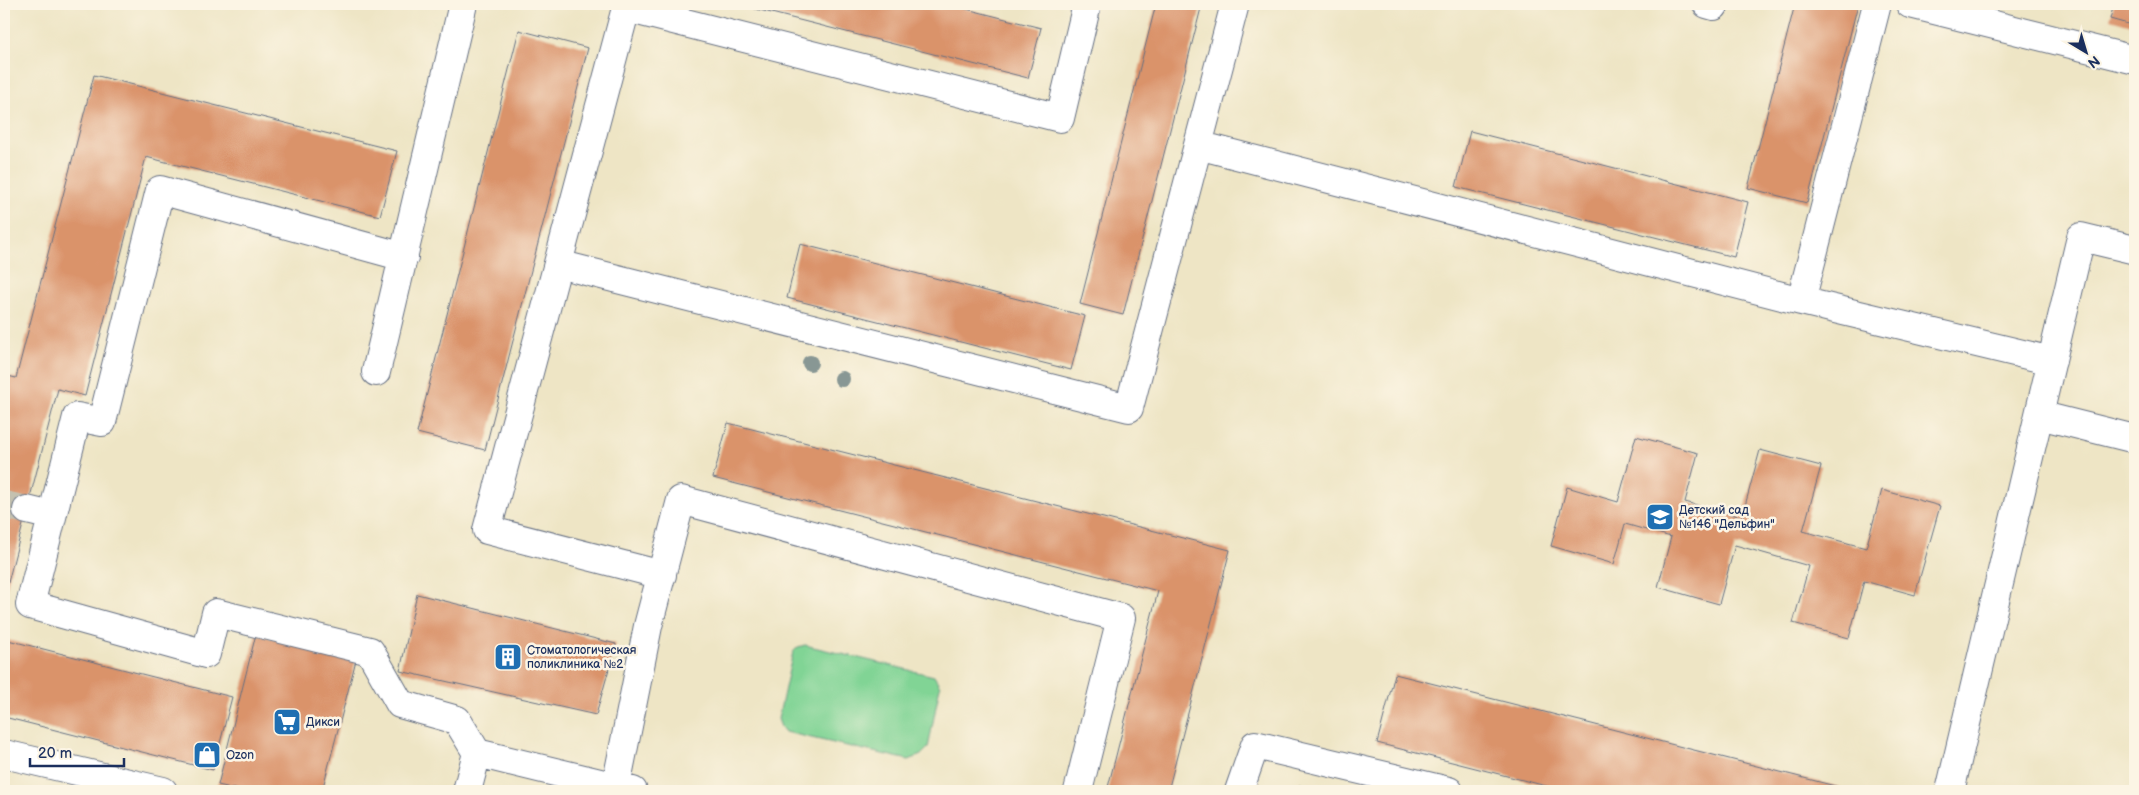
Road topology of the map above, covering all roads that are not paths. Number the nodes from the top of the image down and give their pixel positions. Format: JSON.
{"nodes":[{"id":1,"x":463,"y":4,"type":"edge"},
{"id":2,"x":1087,"y":4,"type":"edge"},
{"id":3,"x":1235,"y":4,"type":"edge"},
{"id":4,"x":1707,"y":4,"type":"edge"},
{"id":5,"x":1715,"y":4,"type":"edge"},
{"id":6,"x":1877,"y":4,"type":"edge"},
{"id":7,"x":1910,"y":4,"type":"edge"},
{"id":8,"x":2135,"y":60,"type":"edge"},
{"id":9,"x":1198,"y":145,"type":"junction"},
{"id":10,"x":2135,"y":250,"type":"edge"},
{"id":11,"x":404,"y":258,"type":"junction"},
{"id":12,"x":558,"y":264,"type":"junction"},
{"id":13,"x":1801,"y":301,"type":"junction"},
{"id":14,"x":2052,"y":361,"type":"junction"},
{"id":15,"x":376,"y":372,"type":"dead end"},
{"id":16,"x":2039,"y":415,"type":"junction"},
{"id":17,"x":2135,"y":439,"type":"edge"},
{"id":18,"x":662,"y":575,"type":"junction"},
{"id":19,"x":477,"y":753,"type":"junction"},
{"id":20,"x":4,"y":754,"type":"edge"},
{"id":21,"x":625,"y":789,"type":"edge"},
{"id":22,"x":163,"y":791,"type":"edge"},
{"id":23,"x":467,"y":791,"type":"edge"},
{"id":24,"x":1078,"y":791,"type":"edge"},
{"id":25,"x":1239,"y":791,"type":"edge"},
{"id":26,"x":1449,"y":791,"type":"edge"},
{"id":27,"x":1950,"y":791,"type":"edge"}],
"edges":[{"from":1,"to":11,"type":"lane"},
{"from":2,"to":12,"type":"lane"},
{"from":3,"to":9,"type":"lane"},
{"from":4,"to":5,"type":"lane"},
{"from":6,"to":13,"type":"lane"},
{"from":7,"to":8,"type":"lane"},
{"from":9,"to":12,"type":"lane"},
{"from":9,"to":13,"type":"lane"},
{"from":10,"to":14,"type":"lane"},
{"from":11,"to":15,"type":"lane"},
{"from":11,"to":19,"type":"lane"},
{"from":12,"to":18,"type":"lane"},
{"from":13,"to":14,"type":"lane"},
{"from":14,"to":16,"type":"lane"},
{"from":16,"to":17,"type":"lane"},
{"from":16,"to":27,"type":"lane"},
{"from":18,"to":21,"type":"lane"},
{"from":18,"to":24,"type":"lane"},
{"from":19,"to":21,"type":"lane"},
{"from":19,"to":23,"type":"lane"},
{"from":20,"to":22,"type":"lane"},
{"from":25,"to":26,"type":"lane"}]}
